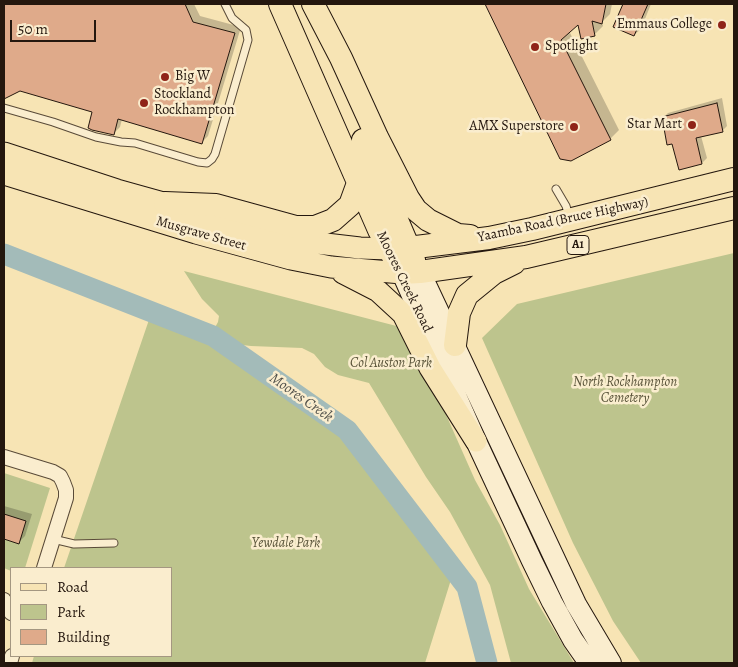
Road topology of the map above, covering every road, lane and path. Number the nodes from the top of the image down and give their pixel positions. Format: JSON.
{"nodes":[{"id":1,"x":225,"y":4,"type":"edge"},
{"id":2,"x":271,"y":4,"type":"edge"},
{"id":3,"x":280,"y":4,"type":"edge"},
{"id":4,"x":304,"y":4,"type":"edge"},
{"id":5,"x":313,"y":4,"type":"edge"},
{"id":6,"x":294,"y":37,"type":"junction"},
{"id":7,"x":4,"y":108,"type":"edge"},
{"id":8,"x":4,"y":153,"type":"edge"},
{"id":9,"x":4,"y":174,"type":"edge"},
{"id":10,"x":734,"y":179,"type":"edge"},
{"id":11,"x":358,"y":183,"type":"junction"},
{"id":12,"x":556,"y":189,"type":"dead end"},
{"id":13,"x":165,"y":203,"type":"junction"},
{"id":14,"x":734,"y":208,"type":"edge"},
{"id":15,"x":571,"y":221,"type":"junction"},
{"id":16,"x":489,"y":238,"type":"junction"},
{"id":17,"x":399,"y":249,"type":"junction"},
{"id":18,"x":526,"y":257,"type":"junction"},
{"id":19,"x":332,"y":267,"type":"junction"},
{"id":20,"x":411,"y":272,"type":"junction"},
{"id":21,"x":455,"y":345,"type":"junction"},
{"id":22,"x":476,"y":441,"type":"junction"},
{"id":23,"x":4,"y":457,"type":"edge"},
{"id":24,"x":53,"y":539,"type":"junction"},
{"id":25,"x":114,"y":543,"type":"dead end"},
{"id":26,"x":44,"y":567,"type":"edge"},
{"id":27,"x":4,"y":600,"type":"edge"},
{"id":28,"x":10,"y":611,"type":"edge"},
{"id":29,"x":589,"y":663,"type":"edge"},
{"id":30,"x":611,"y":663,"type":"edge"}],
"edges":[{"from":1,"to":7,"type":"lane"},
{"from":2,"to":6,"type":"lane"},
{"from":3,"to":6,"type":"highway","name":"Moores Creek Road"},
{"from":4,"to":17,"type":"highway","name":"Moores Creek Road"},
{"from":5,"to":16,"type":"highway","number":"A1"},
{"from":6,"to":11,"type":"highway","name":"Moores Creek Road"},
{"from":8,"to":13,"type":"main road","name":"Musgrave Street"},
{"from":9,"to":19,"type":"main road","name":"Musgrave Street"},
{"from":10,"to":15,"type":"highway","name":"Yaamba Road (Bruce Highway)","number":"A1"},
{"from":11,"to":13,"type":"highway"},
{"from":11,"to":17,"type":"highway","name":"Moores Creek Road"},
{"from":12,"to":15,"type":"lane"},
{"from":13,"to":17,"type":"main road","name":"Musgrave Street"},
{"from":14,"to":18,"type":"highway","name":"Yaamba Road (Bruce Highway)","number":"A1"},
{"from":15,"to":16,"type":"highway","name":"Yaamba Road (Bruce Highway)","number":"A1"},
{"from":16,"to":17,"type":"highway","name":"Yaamba Road (Bruce Highway)","number":"A1"},
{"from":17,"to":20,"type":"highway","name":"Moores Creek Road"},
{"from":18,"to":20,"type":"highway","name":"Yaamba Road (Bruce Highway)","number":"A1"},
{"from":18,"to":21,"type":"highway"},
{"from":19,"to":20,"type":"main road","name":"Musgrave Street"},
{"from":19,"to":22,"type":"main road"},
{"from":20,"to":21,"type":"main road","name":"Moores Creek Road"},
{"from":20,"to":22,"type":"main road","name":"Moores Creek Road"},
{"from":21,"to":30,"type":"main road","name":"Moores Creek Road"},
{"from":22,"to":29,"type":"main road","name":"Moores Creek Road"},
{"from":23,"to":24,"type":"street"},
{"from":24,"to":25,"type":"lane"},
{"from":24,"to":26,"type":"street"},
{"from":27,"to":28,"type":"street"}]}
